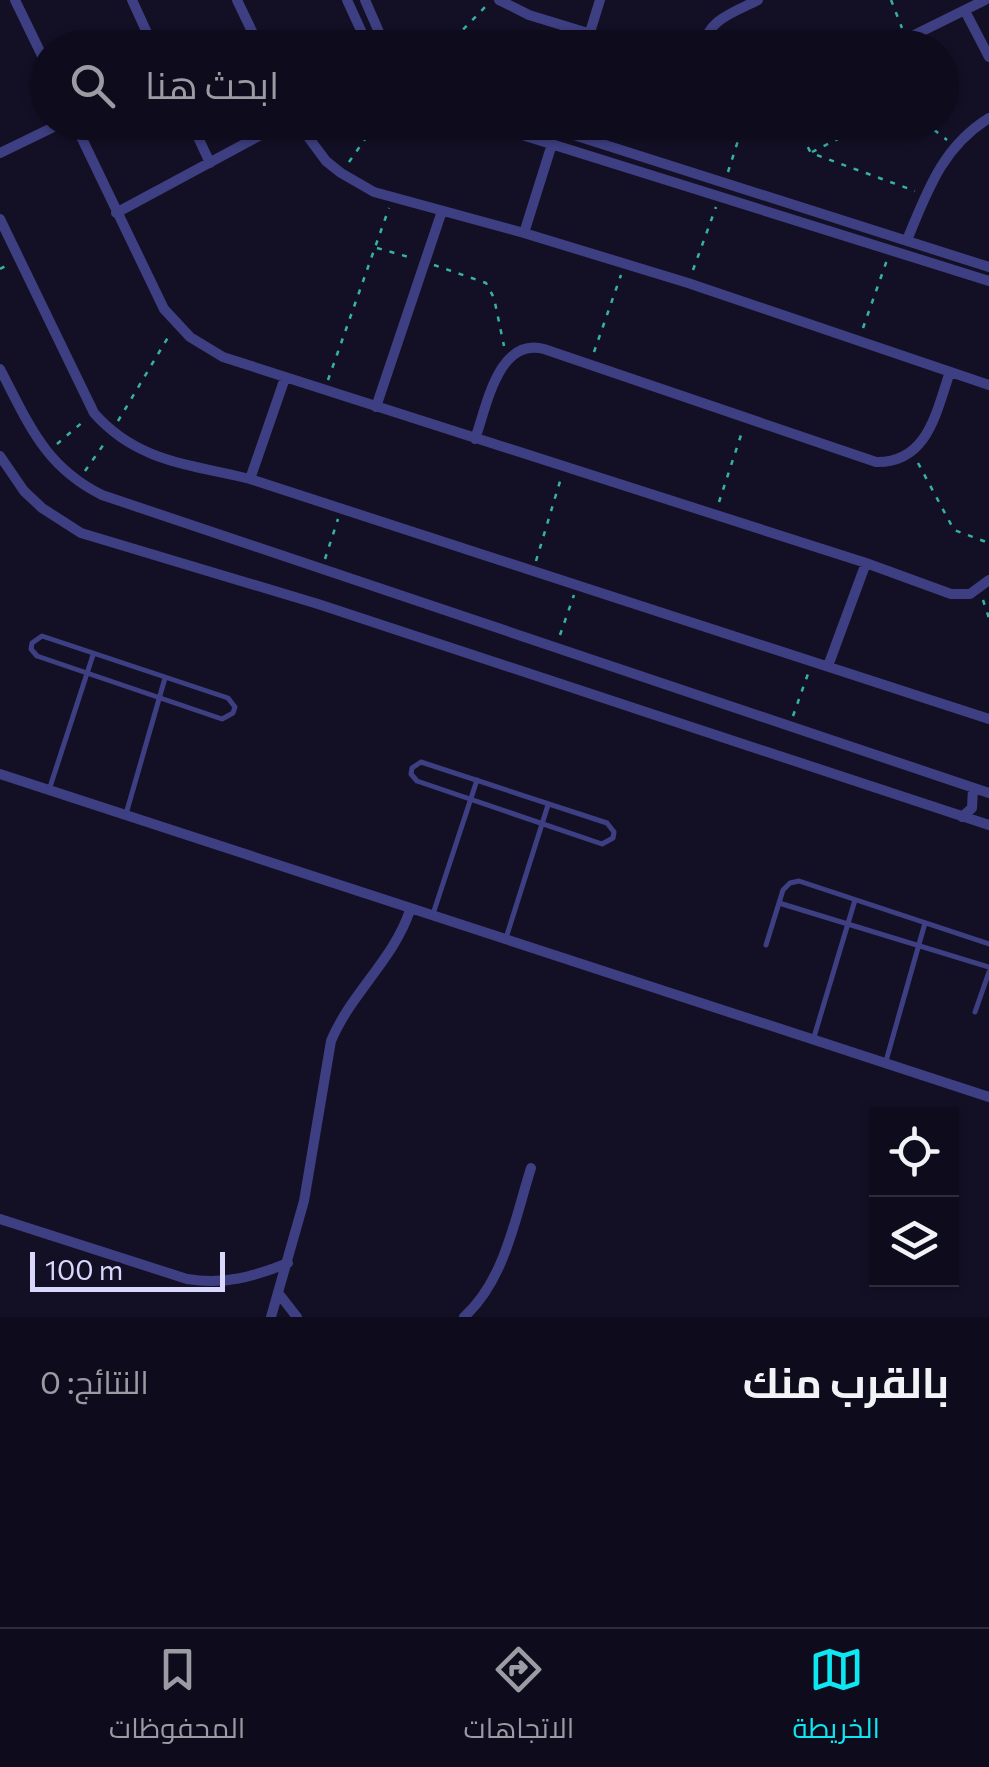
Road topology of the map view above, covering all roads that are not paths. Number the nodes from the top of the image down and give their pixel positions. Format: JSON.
{"nodes":[{"id":1,"x":16,"y":0,"type":"edge"},
{"id":2,"x":132,"y":0,"type":"edge"},
{"id":3,"x":238,"y":0,"type":"edge"},
{"id":4,"x":347,"y":0,"type":"edge"},
{"id":5,"x":365,"y":0,"type":"edge"},
{"id":6,"x":496,"y":0,"type":"edge"},
{"id":7,"x":600,"y":0,"type":"edge"},
{"id":8,"x":758,"y":0,"type":"edge"},
{"id":9,"x":985,"y":0,"type":"edge"},
{"id":10,"x":965,"y":10,"type":"junction"},
{"id":11,"x":30,"y":30,"type":"edge"},
{"id":12,"x":146,"y":30,"type":"edge"},
{"id":13,"x":252,"y":30,"type":"edge"},
{"id":14,"x":361,"y":30,"type":"edge"},
{"id":15,"x":378,"y":30,"type":"edge"},
{"id":16,"x":581,"y":30,"type":"edge"},
{"id":17,"x":591,"y":30,"type":"edge"},
{"id":18,"x":708,"y":30,"type":"edge"},
{"id":19,"x":924,"y":30,"type":"edge"},
{"id":20,"x":989,"y":57,"type":"edge"},
{"id":21,"x":989,"y":118,"type":"edge"},
{"id":22,"x":30,"y":138,"type":"edge"},
{"id":23,"x":82,"y":140,"type":"edge"},
{"id":24,"x":199,"y":140,"type":"edge"},
{"id":25,"x":252,"y":140,"type":"edge"},
{"id":26,"x":308,"y":140,"type":"edge"},
{"id":27,"x":539,"y":140,"type":"edge"},
{"id":28,"x":594,"y":140,"type":"edge"},
{"id":29,"x":552,"y":144,"type":"junction"},
{"id":30,"x":616,"y":149,"type":"junction"},
{"id":31,"x":0,"y":153,"type":"edge"},
{"id":32,"x":210,"y":163,"type":"junction"},
{"id":33,"x":612,"y":163,"type":"junction"},
{"id":34,"x":442,"y":211,"type":"junction"},
{"id":35,"x":116,"y":213,"type":"junction"},
{"id":36,"x":0,"y":219,"type":"edge"},
{"id":37,"x":524,"y":232,"type":"junction"},
{"id":38,"x":907,"y":240,"type":"junction"},
{"id":39,"x":988,"y":274,"type":"edge"},
{"id":40,"x":0,"y":369,"type":"edge"},
{"id":41,"x":950,"y":372,"type":"junction"},
{"id":42,"x":285,"y":378,"type":"junction"},
{"id":43,"x":989,"y":385,"type":"edge"},
{"id":44,"x":376,"y":407,"type":"junction"},
{"id":45,"x":475,"y":438,"type":"junction"},
{"id":46,"x":0,"y":456,"type":"edge"},
{"id":47,"x":250,"y":479,"type":"junction"},
{"id":48,"x":866,"y":563,"type":"junction"},
{"id":49,"x":989,"y":580,"type":"edge"},
{"id":50,"x":93,"y":654,"type":"junction"},
{"id":51,"x":828,"y":666,"type":"junction"},
{"id":52,"x":87,"y":673,"type":"junction"},
{"id":53,"x":165,"y":678,"type":"junction"},
{"id":54,"x":159,"y":698,"type":"junction"},
{"id":55,"x":989,"y":718,"type":"edge"},
{"id":56,"x":0,"y":774,"type":"edge"},
{"id":57,"x":477,"y":780,"type":"junction"},
{"id":58,"x":974,"y":788,"type":"junction"},
{"id":59,"x":49,"y":790,"type":"junction"},
{"id":60,"x":989,"y":793,"type":"edge"},
{"id":61,"x":470,"y":800,"type":"junction"},
{"id":62,"x":549,"y":804,"type":"junction"},
{"id":63,"x":125,"y":817,"type":"junction"},
{"id":64,"x":962,"y":817,"type":"junction"},
{"id":65,"x":542,"y":824,"type":"junction"},
{"id":66,"x":989,"y":826,"type":"edge"},
{"id":67,"x":855,"y":900,"type":"junction"},
{"id":68,"x":780,"y":903,"type":"junction"},
{"id":69,"x":410,"y":910,"type":"junction"},
{"id":70,"x":432,"y":917,"type":"junction"},
{"id":71,"x":925,"y":923,"type":"junction"},
{"id":72,"x":848,"y":924,"type":"junction"},
{"id":73,"x":505,"y":940,"type":"junction"},
{"id":74,"x":989,"y":944,"type":"edge"},
{"id":75,"x":766,"y":945,"type":"dead end"},
{"id":76,"x":919,"y":946,"type":"junction"},
{"id":77,"x":989,"y":970,"type":"edge"},
{"id":78,"x":975,"y":1012,"type":"dead end"},
{"id":79,"x":813,"y":1040,"type":"junction"},
{"id":80,"x":885,"y":1064,"type":"junction"},
{"id":81,"x":989,"y":1096,"type":"edge"},
{"id":82,"x":531,"y":1168,"type":"dead end"},
{"id":83,"x":0,"y":1218,"type":"edge"},
{"id":84,"x":288,"y":1263,"type":"junction"},
{"id":85,"x":279,"y":1294,"type":"junction"},
{"id":86,"x":271,"y":1317,"type":"edge"},
{"id":87,"x":297,"y":1317,"type":"edge"},
{"id":88,"x":464,"y":1317,"type":"edge"}],
"edges":[{"from":1,"to":11,"type":"street"},
{"from":2,"to":12,"type":"street"},
{"from":3,"to":13,"type":"street"},
{"from":4,"to":14,"type":"street"},
{"from":5,"to":15,"type":"street"},
{"from":6,"to":16,"type":"street"},
{"from":7,"to":17,"type":"street"},
{"from":8,"to":18,"type":"street"},
{"from":9,"to":10,"type":"street"},
{"from":10,"to":19,"type":"street"},
{"from":10,"to":20,"type":"street"},
{"from":21,"to":38,"type":"street"},
{"from":22,"to":31,"type":"street"},
{"from":23,"to":35,"type":"street"},
{"from":24,"to":32,"type":"street"},
{"from":25,"to":32,"type":"street"},
{"from":26,"to":34,"type":"street"},
{"from":27,"to":29,"type":"street"},
{"from":28,"to":30,"type":"street"},
{"from":29,"to":33,"type":"street"},
{"from":29,"to":37,"type":"street"},
{"from":30,"to":33,"type":"street"},
{"from":30,"to":38,"type":"street"},
{"from":32,"to":35,"type":"street"},
{"from":33,"to":39,"type":"street"},
{"from":34,"to":37,"type":"street"},
{"from":34,"to":44,"type":"street"},
{"from":35,"to":42,"type":"street"},
{"from":36,"to":47,"type":"street"},
{"from":37,"to":41,"type":"street"},
{"from":38,"to":39,"type":"street"},
{"from":40,"to":58,"type":"street"},
{"from":41,"to":43,"type":"street"},
{"from":41,"to":45,"type":"street"},
{"from":42,"to":44,"type":"street"},
{"from":42,"to":47,"type":"street"},
{"from":44,"to":45,"type":"street"},
{"from":45,"to":48,"type":"street"},
{"from":46,"to":64,"type":"street"},
{"from":47,"to":51,"type":"street"},
{"from":48,"to":49,"type":"street"},
{"from":48,"to":51,"type":"street"},
{"from":50,"to":52,"type":"lane"},
{"from":50,"to":52,"type":"lane"},
{"from":50,"to":53,"type":"lane"},
{"from":51,"to":55,"type":"street"},
{"from":52,"to":54,"type":"lane"},
{"from":52,"to":59,"type":"lane"},
{"from":53,"to":54,"type":"lane"},
{"from":53,"to":54,"type":"lane"},
{"from":54,"to":63,"type":"lane"},
{"from":56,"to":59,"type":"street"},
{"from":57,"to":61,"type":"lane"},
{"from":57,"to":61,"type":"lane"},
{"from":57,"to":62,"type":"lane"},
{"from":58,"to":60,"type":"street"},
{"from":58,"to":64,"type":"street"},
{"from":59,"to":63,"type":"street"},
{"from":61,"to":65,"type":"lane"},
{"from":61,"to":70,"type":"lane"},
{"from":62,"to":65,"type":"lane"},
{"from":62,"to":65,"type":"lane"},
{"from":63,"to":69,"type":"street"},
{"from":64,"to":66,"type":"street"},
{"from":65,"to":73,"type":"lane"},
{"from":67,"to":68,"type":"lane"},
{"from":67,"to":71,"type":"lane"},
{"from":67,"to":72,"type":"lane"},
{"from":68,"to":72,"type":"lane"},
{"from":68,"to":75,"type":"lane"},
{"from":69,"to":70,"type":"street"},
{"from":69,"to":84,"type":"street"},
{"from":70,"to":73,"type":"street"},
{"from":71,"to":74,"type":"lane"},
{"from":71,"to":76,"type":"lane"},
{"from":72,"to":76,"type":"lane"},
{"from":72,"to":79,"type":"lane"},
{"from":73,"to":79,"type":"street"},
{"from":76,"to":77,"type":"lane"},
{"from":76,"to":80,"type":"lane"},
{"from":77,"to":78,"type":"lane"},
{"from":79,"to":80,"type":"street"},
{"from":80,"to":81,"type":"street"},
{"from":82,"to":88,"type":"street"},
{"from":83,"to":84,"type":"street"},
{"from":84,"to":85,"type":"street"},
{"from":85,"to":86,"type":"street"},
{"from":85,"to":87,"type":"street"}]}
